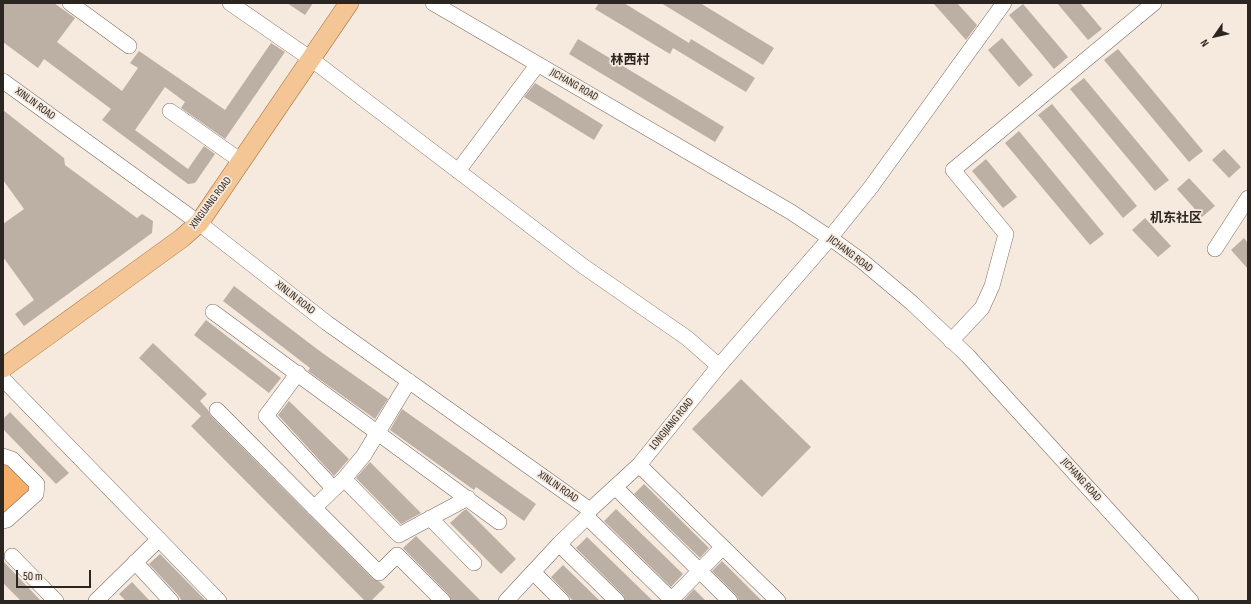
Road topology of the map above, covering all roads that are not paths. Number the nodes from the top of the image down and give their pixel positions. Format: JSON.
{"nodes":[{"id":1,"x":70,"y":3,"type":"edge"},
{"id":2,"x":230,"y":3,"type":"edge"},
{"id":3,"x":349,"y":3,"type":"edge"},
{"id":4,"x":433,"y":3,"type":"edge"},
{"id":5,"x":1004,"y":3,"type":"edge"},
{"id":6,"x":1154,"y":3,"type":"edge"},
{"id":7,"x":129,"y":46,"type":"dead end"},
{"id":8,"x":311,"y":59,"type":"junction"},
{"id":9,"x":538,"y":64,"type":"junction"},
{"id":10,"x":3,"y":81,"type":"edge"},
{"id":11,"x":170,"y":111,"type":"dead end"},
{"id":12,"x":241,"y":161,"type":"junction"},
{"id":13,"x":458,"y":171,"type":"junction"},
{"id":14,"x":1248,"y":198,"type":"edge"},
{"id":15,"x":198,"y":223,"type":"junction"},
{"id":16,"x":830,"y":238,"type":"junction"},
{"id":17,"x":1215,"y":249,"type":"dead end"},
{"id":18,"x":213,"y":312,"type":"dead end"},
{"id":19,"x":951,"y":340,"type":"junction"},
{"id":20,"x":719,"y":366,"type":"junction"},
{"id":21,"x":3,"y":368,"type":"edge"},
{"id":22,"x":298,"y":373,"type":"junction"},
{"id":23,"x":3,"y":379,"type":"edge"},
{"id":24,"x":408,"y":381,"type":"junction"},
{"id":25,"x":217,"y":410,"type":"dead end"},
{"id":26,"x":378,"y":432,"type":"junction"},
{"id":27,"x":3,"y":456,"type":"edge"},
{"id":28,"x":639,"y":466,"type":"junction"},
{"id":29,"x":339,"y":484,"type":"junction"},
{"id":30,"x":615,"y":487,"type":"junction"},
{"id":31,"x":468,"y":498,"type":"junction"},
{"id":32,"x":314,"y":508,"type":"junction"},
{"id":33,"x":588,"y":514,"type":"junction"},
{"id":34,"x":430,"y":518,"type":"junction"},
{"id":35,"x":499,"y":522,"type":"dead end"},
{"id":36,"x":3,"y":524,"type":"edge"},
{"id":37,"x":159,"y":540,"type":"junction"},
{"id":38,"x":559,"y":544,"type":"junction"},
{"id":39,"x":723,"y":547,"type":"junction"},
{"id":40,"x":12,"y":556,"type":"dead end"},
{"id":41,"x":135,"y":562,"type":"junction"},
{"id":42,"x":474,"y":563,"type":"dead end"},
{"id":43,"x":700,"y":571,"type":"junction"},
{"id":44,"x":533,"y":572,"type":"junction"},
{"id":45,"x":106,"y":598,"type":"edge"},
{"id":46,"x":672,"y":600,"type":"edge"},
{"id":47,"x":56,"y":601,"type":"edge"},
{"id":48,"x":171,"y":601,"type":"edge"},
{"id":49,"x":218,"y":601,"type":"edge"},
{"id":50,"x":443,"y":601,"type":"edge"},
{"id":51,"x":507,"y":601,"type":"edge"},
{"id":52,"x":562,"y":601,"type":"edge"},
{"id":53,"x":617,"y":601,"type":"edge"},
{"id":54,"x":730,"y":601,"type":"edge"},
{"id":55,"x":778,"y":601,"type":"edge"},
{"id":56,"x":1191,"y":601,"type":"edge"}],
"edges":[{"from":1,"to":7,"type":"street"},
{"from":2,"to":8,"type":"street"},
{"from":3,"to":8,"type":"main road","name":"XINGUANG ROAD"},
{"from":4,"to":9,"type":"street","name":"JICHANG ROAD"},
{"from":5,"to":16,"type":"street","name":"LONGJIANG ROAD"},
{"from":6,"to":19,"type":"street"},
{"from":8,"to":12,"type":"main road","name":"XINGUANG ROAD"},
{"from":8,"to":13,"type":"street"},
{"from":9,"to":13,"type":"street"},
{"from":9,"to":16,"type":"street","name":"JICHANG ROAD"},
{"from":10,"to":15,"type":"street","name":"XINLIN ROAD"},
{"from":11,"to":12,"type":"street"},
{"from":12,"to":15,"type":"main road","name":"XINGUANG ROAD"},
{"from":13,"to":20,"type":"street"},
{"from":14,"to":17,"type":"street"},
{"from":15,"to":21,"type":"main road","name":"XINGUANG ROAD"},
{"from":15,"to":24,"type":"street","name":"XINLIN ROAD"},
{"from":16,"to":19,"type":"street","name":"JICHANG ROAD"},
{"from":16,"to":20,"type":"street","name":"LONGJIANG ROAD"},
{"from":18,"to":22,"type":"street"},
{"from":19,"to":56,"type":"street","name":"JICHANG ROAD"},
{"from":20,"to":28,"type":"street","name":"LONGJIANG ROAD"},
{"from":22,"to":26,"type":"street"},
{"from":22,"to":29,"type":"street"},
{"from":23,"to":37,"type":"street"},
{"from":24,"to":26,"type":"street"},
{"from":24,"to":33,"type":"street","name":"XINLIN ROAD"},
{"from":25,"to":32,"type":"street"},
{"from":26,"to":29,"type":"street"},
{"from":26,"to":31,"type":"street"},
{"from":27,"to":36,"type":"street"},
{"from":28,"to":30,"type":"street","name":"LONGJIANG ROAD"},
{"from":28,"to":39,"type":"street"},
{"from":29,"to":32,"type":"street"},
{"from":29,"to":34,"type":"street"},
{"from":30,"to":33,"type":"street","name":"LONGJIANG ROAD"},
{"from":30,"to":43,"type":"street"},
{"from":31,"to":34,"type":"street"},
{"from":31,"to":35,"type":"street"},
{"from":32,"to":50,"type":"street"},
{"from":33,"to":38,"type":"street","name":"LONGJIANG ROAD"},
{"from":33,"to":46,"type":"street","name":"XINLIN ROAD"},
{"from":34,"to":42,"type":"street"},
{"from":37,"to":41,"type":"street"},
{"from":37,"to":49,"type":"street"},
{"from":38,"to":44,"type":"street","name":"LONGJIANG ROAD"},
{"from":38,"to":53,"type":"street"},
{"from":39,"to":43,"type":"street"},
{"from":39,"to":55,"type":"street"},
{"from":40,"to":47,"type":"street"},
{"from":41,"to":45,"type":"street"},
{"from":41,"to":48,"type":"street"},
{"from":43,"to":46,"type":"street"},
{"from":43,"to":54,"type":"street"},
{"from":44,"to":51,"type":"street","name":"LONGJIANG ROAD"},
{"from":44,"to":52,"type":"street"}]}
